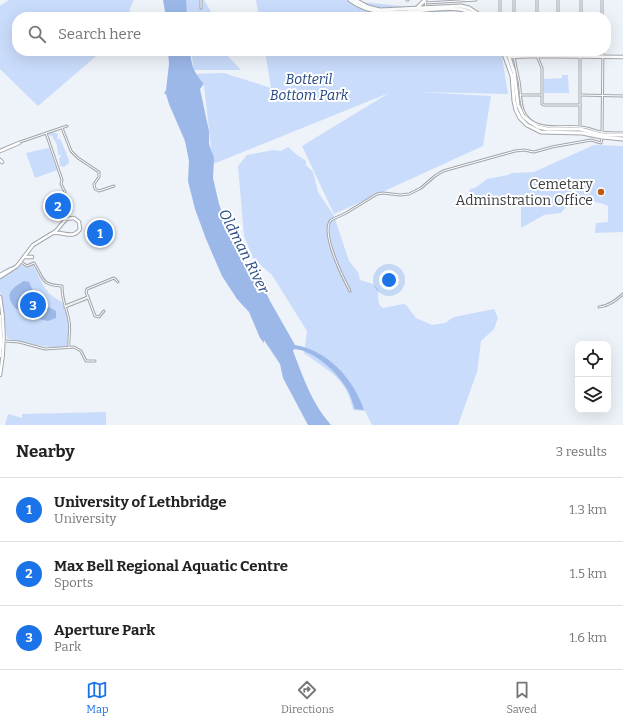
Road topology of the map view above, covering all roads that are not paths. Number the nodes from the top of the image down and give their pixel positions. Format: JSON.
{"nodes":[{"id":1,"x":201,"y":0,"type":"edge"},
{"id":2,"x":350,"y":0,"type":"edge"},
{"id":3,"x":355,"y":0,"type":"edge"},
{"id":4,"x":476,"y":0,"type":"edge"},
{"id":5,"x":500,"y":0,"type":"edge"},
{"id":6,"x":514,"y":0,"type":"edge"},
{"id":7,"x":537,"y":0,"type":"edge"},
{"id":8,"x":558,"y":0,"type":"edge"},
{"id":9,"x":581,"y":0,"type":"edge"},
{"id":10,"x":602,"y":0,"type":"edge"},
{"id":11,"x":425,"y":1,"type":"edge"},
{"id":12,"x":450,"y":1,"type":"edge"},
{"id":13,"x":201,"y":8,"type":"dead end"},
{"id":14,"x":417,"y":8,"type":"junction"},
{"id":15,"x":426,"y":9,"type":"junction"},
{"id":16,"x":470,"y":12,"type":"edge"},
{"id":17,"x":477,"y":12,"type":"edge"},
{"id":18,"x":500,"y":12,"type":"edge"},
{"id":19,"x":514,"y":12,"type":"edge"},
{"id":20,"x":537,"y":12,"type":"edge"},
{"id":21,"x":558,"y":12,"type":"edge"},
{"id":22,"x":581,"y":12,"type":"edge"},
{"id":23,"x":602,"y":12,"type":"edge"},
{"id":24,"x":537,"y":56,"type":"junction"},
{"id":25,"x":514,"y":57,"type":"junction"},
{"id":26,"x":557,"y":57,"type":"joint"},
{"id":27,"x":580,"y":57,"type":"junction"},
{"id":28,"x":603,"y":57,"type":"junction"},
{"id":29,"x":623,"y":57,"type":"edge"},
{"id":30,"x":508,"y":58,"type":"joint"},
{"id":31,"x":520,"y":95,"type":"junction"},
{"id":32,"x":542,"y":95,"type":"junction"},
{"id":33,"x":580,"y":95,"type":"junction"},
{"id":34,"x":602,"y":96,"type":"junction"},
{"id":35,"x":623,"y":96,"type":"edge"},
{"id":36,"x":580,"y":105,"type":"junction"},
{"id":37,"x":67,"y":126,"type":"dead end"},
{"id":38,"x":580,"y":127,"type":"junction"},
{"id":39,"x":62,"y":128,"type":"junction"},
{"id":40,"x":46,"y":133,"type":"junction"},
{"id":41,"x":602,"y":135,"type":"junction"},
{"id":42,"x":623,"y":136,"type":"edge"},
{"id":43,"x":18,"y":143,"type":"joint"},
{"id":44,"x":0,"y":152,"type":"edge"},
{"id":45,"x":114,"y":186,"type":"dead end"},
{"id":46,"x":64,"y":192,"type":"dead end"},
{"id":47,"x":62,"y":224,"type":"junction"},
{"id":48,"x":53,"y":234,"type":"junction"},
{"id":49,"x":68,"y":235,"type":"junction"},
{"id":50,"x":27,"y":253,"type":"junction"},
{"id":51,"x":25,"y":257,"type":"junction"},
{"id":52,"x":21,"y":262,"type":"junction"},
{"id":53,"x":1,"y":275,"type":"edge"},
{"id":54,"x":118,"y":282,"type":"dead end"},
{"id":55,"x":350,"y":291,"type":"dead end"},
{"id":56,"x":623,"y":294,"type":"edge"},
{"id":57,"x":0,"y":297,"type":"edge"},
{"id":58,"x":89,"y":297,"type":"junction"},
{"id":59,"x":64,"y":307,"type":"junction"},
{"id":60,"x":599,"y":307,"type":"dead end"},
{"id":61,"x":104,"y":311,"type":"dead end"},
{"id":62,"x":0,"y":316,"type":"edge"},
{"id":63,"x":1,"y":330,"type":"edge"},
{"id":64,"x":0,"y":334,"type":"edge"},
{"id":65,"x":2,"y":341,"type":"edge"},
{"id":66,"x":69,"y":347,"type":"junction"},
{"id":67,"x":0,"y":356,"type":"edge"},
{"id":68,"x":95,"y":361,"type":"dead end"},
{"id":69,"x":0,"y":375,"type":"edge"}],
"edges":[{"from":1,"to":13,"type":"street"},
{"from":2,"to":15,"type":"main road"},
{"from":3,"to":14,"type":"main road"},
{"from":4,"to":12,"type":"street"},
{"from":5,"to":18,"type":"street"},
{"from":6,"to":19,"type":"street"},
{"from":7,"to":20,"type":"street"},
{"from":8,"to":21,"type":"street"},
{"from":9,"to":22,"type":"street"},
{"from":10,"to":23,"type":"street"},
{"from":11,"to":12,"type":"street"},
{"from":11,"to":14,"type":"main road"},
{"from":11,"to":15,"type":"street"},
{"from":14,"to":15,"type":"main road"},
{"from":15,"to":16,"type":"main road"},
{"from":15,"to":17,"type":"main road"},
{"from":24,"to":25,"type":"street"},
{"from":24,"to":26,"type":"street"},
{"from":24,"to":32,"type":"street"},
{"from":25,"to":30,"type":"street"},
{"from":25,"to":31,"type":"street"},
{"from":26,"to":27,"type":"street"},
{"from":27,"to":28,"type":"street"},
{"from":27,"to":33,"type":"street"},
{"from":28,"to":29,"type":"street"},
{"from":28,"to":34,"type":"street"},
{"from":30,"to":41,"type":"main road"},
{"from":31,"to":32,"type":"street"},
{"from":31,"to":38,"type":"street"},
{"from":32,"to":36,"type":"street"},
{"from":33,"to":34,"type":"street"},
{"from":33,"to":36,"type":"street"},
{"from":34,"to":35,"type":"street"},
{"from":34,"to":41,"type":"street"},
{"from":36,"to":38,"type":"street"},
{"from":37,"to":39,"type":"street"},
{"from":38,"to":41,"type":"street"},
{"from":39,"to":40,"type":"street"},
{"from":39,"to":45,"type":"street"},
{"from":40,"to":43,"type":"street"},
{"from":40,"to":46,"type":"street"},
{"from":41,"to":42,"type":"main road"},
{"from":41,"to":55,"type":"street"},
{"from":43,"to":44,"type":"street"},
{"from":47,"to":48,"type":"street"},
{"from":47,"to":49,"type":"street"},
{"from":47,"to":49,"type":"street"},
{"from":48,"to":49,"type":"street"},
{"from":48,"to":50,"type":"street"},
{"from":50,"to":51,"type":"street"},
{"from":50,"to":51,"type":"street"},
{"from":51,"to":52,"type":"street"},
{"from":52,"to":53,"type":"street"},
{"from":52,"to":59,"type":"street"},
{"from":54,"to":58,"type":"street"},
{"from":56,"to":60,"type":"street"},
{"from":57,"to":65,"type":"street"},
{"from":58,"to":59,"type":"street"},
{"from":58,"to":61,"type":"street"},
{"from":59,"to":66,"type":"street"},
{"from":62,"to":63,"type":"street"},
{"from":62,"to":65,"type":"street"},
{"from":63,"to":64,"type":"street"},
{"from":63,"to":65,"type":"street"},
{"from":65,"to":66,"type":"street"},
{"from":65,"to":67,"type":"street"},
{"from":65,"to":69,"type":"street"},
{"from":66,"to":68,"type":"street"}]}
